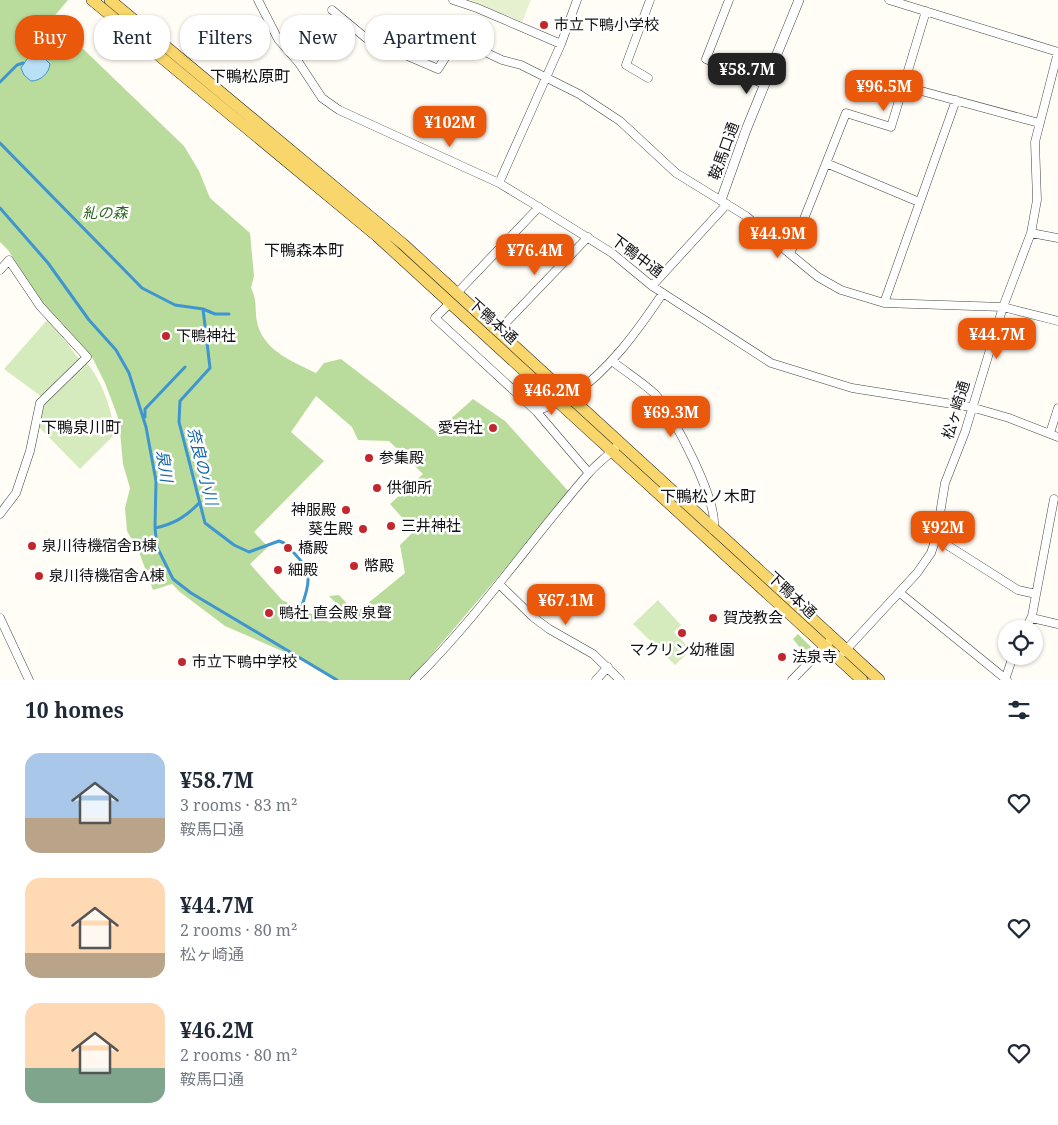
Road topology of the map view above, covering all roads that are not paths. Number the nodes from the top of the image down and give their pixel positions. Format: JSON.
{"nodes":[{"id":1,"x":92,"y":0,"type":"edge"},
{"id":2,"x":110,"y":0,"type":"edge"},
{"id":3,"x":258,"y":0,"type":"edge"},
{"id":4,"x":453,"y":0,"type":"edge"},
{"id":5,"x":578,"y":0,"type":"edge"},
{"id":6,"x":650,"y":0,"type":"edge"},
{"id":7,"x":729,"y":0,"type":"edge"},
{"id":8,"x":800,"y":0,"type":"edge"},
{"id":9,"x":889,"y":0,"type":"edge"},
{"id":10,"x":332,"y":10,"type":"dead end"},
{"id":11,"x":926,"y":11,"type":"junction"},
{"id":12,"x":561,"y":44,"type":"junction"},
{"id":13,"x":1058,"y":52,"type":"edge"},
{"id":14,"x":546,"y":78,"type":"junction"},
{"id":15,"x":648,"y":78,"type":"dead end"},
{"id":16,"x":764,"y":84,"type":"junction"},
{"id":17,"x":903,"y":86,"type":"junction"},
{"id":18,"x":956,"y":100,"type":"junction"},
{"id":19,"x":1039,"y":123,"type":"junction"},
{"id":20,"x":826,"y":163,"type":"junction"},
{"id":21,"x":499,"y":183,"type":"junction"},
{"id":22,"x":724,"y":202,"type":"junction"},
{"id":23,"x":919,"y":202,"type":"junction"},
{"id":24,"x":539,"y":207,"type":"junction"},
{"id":25,"x":1031,"y":233,"type":"junction"},
{"id":26,"x":588,"y":237,"type":"junction"},
{"id":27,"x":1058,"y":238,"type":"edge"},
{"id":28,"x":790,"y":254,"type":"junction"},
{"id":29,"x":0,"y":270,"type":"edge"},
{"id":30,"x":652,"y":286,"type":"junction"},
{"id":31,"x":663,"y":293,"type":"junction"},
{"id":32,"x":454,"y":298,"type":"junction"},
{"id":33,"x":884,"y":303,"type":"junction"},
{"id":34,"x":1003,"y":307,"type":"junction"},
{"id":35,"x":1058,"y":321,"type":"edge"},
{"id":36,"x":498,"y":331,"type":"junction"},
{"id":37,"x":612,"y":361,"type":"junction"},
{"id":38,"x":570,"y":397,"type":"junction"},
{"id":39,"x":559,"y":401,"type":"junction"},
{"id":40,"x":971,"y":407,"type":"junction"},
{"id":41,"x":1058,"y":408,"type":"edge"},
{"id":42,"x":536,"y":411,"type":"junction"},
{"id":43,"x":1054,"y":435,"type":"edge"},
{"id":44,"x":616,"y":446,"type":"junction"},
{"id":45,"x":589,"y":473,"type":"junction"},
{"id":46,"x":1054,"y":498,"type":"dead end"},
{"id":47,"x":0,"y":514,"type":"edge"},
{"id":48,"x":710,"y":532,"type":"junction"},
{"id":49,"x":936,"y":538,"type":"junction"},
{"id":50,"x":499,"y":584,"type":"junction"},
{"id":51,"x":900,"y":593,"type":"junction"},
{"id":52,"x":1036,"y":594,"type":"junction"},
{"id":53,"x":0,"y":618,"type":"edge"},
{"id":54,"x":1032,"y":618,"type":"joint"},
{"id":55,"x":1058,"y":624,"type":"edge"},
{"id":56,"x":829,"y":642,"type":"junction"},
{"id":57,"x":842,"y":654,"type":"junction"},
{"id":58,"x":1010,"y":665,"type":"edge"},
{"id":59,"x":608,"y":667,"type":"junction"},
{"id":60,"x":29,"y":680,"type":"edge"},
{"id":61,"x":414,"y":680,"type":"edge"},
{"id":62,"x":596,"y":680,"type":"edge"},
{"id":63,"x":620,"y":680,"type":"edge"},
{"id":64,"x":792,"y":680,"type":"edge"},
{"id":65,"x":862,"y":680,"type":"edge"},
{"id":66,"x":879,"y":680,"type":"edge"},
{"id":67,"x":1006,"y":680,"type":"edge"}],
"edges":[{"from":1,"to":32,"type":"main road","name":"下鴨本通"},
{"from":2,"to":32,"type":"main road","name":"下鴨本通"},
{"from":3,"to":21,"type":"street","name":"下鴨中通"},
{"from":4,"to":12,"type":"street"},
{"from":5,"to":12,"type":"street"},
{"from":6,"to":15,"type":"street"},
{"from":7,"to":16,"type":"street"},
{"from":8,"to":16,"type":"street","name":"鞍馬口通"},
{"from":9,"to":11,"type":"street"},
{"from":10,"to":14,"type":"street"},
{"from":11,"to":13,"type":"street"},
{"from":11,"to":17,"type":"street"},
{"from":12,"to":14,"type":"street"},
{"from":13,"to":19,"type":"street","name":"松ヶ崎通"},
{"from":14,"to":21,"type":"street"},
{"from":14,"to":22,"type":"street"},
{"from":16,"to":22,"type":"street","name":"鞍馬口通"},
{"from":17,"to":18,"type":"street"},
{"from":17,"to":20,"type":"street"},
{"from":18,"to":19,"type":"street"},
{"from":18,"to":23,"type":"street"},
{"from":19,"to":25,"type":"street","name":"松ヶ崎通"},
{"from":20,"to":23,"type":"street"},
{"from":20,"to":28,"type":"street"},
{"from":21,"to":24,"type":"street","name":"下鴨中通"},
{"from":22,"to":28,"type":"street"},
{"from":22,"to":30,"type":"street","name":"鞍馬口通"},
{"from":23,"to":33,"type":"street"},
{"from":24,"to":26,"type":"street","name":"下鴨中通"},
{"from":24,"to":32,"type":"street"},
{"from":25,"to":27,"type":"street"},
{"from":25,"to":34,"type":"street","name":"松ヶ崎通"},
{"from":26,"to":30,"type":"street","name":"下鴨中通"},
{"from":26,"to":36,"type":"street"},
{"from":28,"to":33,"type":"street"},
{"from":29,"to":47,"type":"street"},
{"from":30,"to":31,"type":"street","name":"下鴨中通"},
{"from":31,"to":37,"type":"street"},
{"from":31,"to":40,"type":"street","name":"下鴨中通"},
{"from":32,"to":36,"type":"main road","name":"下鴨本通"},
{"from":32,"to":39,"type":"main road","name":"下鴨本通"},
{"from":32,"to":42,"type":"street"},
{"from":33,"to":34,"type":"street"},
{"from":34,"to":35,"type":"street"},
{"from":34,"to":40,"type":"street","name":"松ヶ崎通"},
{"from":36,"to":38,"type":"main road","name":"下鴨本通"},
{"from":37,"to":38,"type":"street"},
{"from":37,"to":48,"type":"street"},
{"from":38,"to":39,"type":"street"},
{"from":38,"to":44,"type":"main road","name":"下鴨本通"},
{"from":39,"to":42,"type":"street"},
{"from":39,"to":44,"type":"main road","name":"下鴨本通"},
{"from":40,"to":43,"type":"street","name":"下鴨中通"},
{"from":40,"to":49,"type":"street","name":"松ヶ崎通"},
{"from":41,"to":43,"type":"street"},
{"from":42,"to":45,"type":"street"},
{"from":44,"to":45,"type":"street"},
{"from":44,"to":48,"type":"main road","name":"下鴨本通"},
{"from":45,"to":50,"type":"street"},
{"from":46,"to":52,"type":"street"},
{"from":48,"to":56,"type":"main road","name":"下鴨本通"},
{"from":49,"to":51,"type":"street","name":"松ヶ崎通"},
{"from":49,"to":52,"type":"street"},
{"from":50,"to":59,"type":"street"},
{"from":50,"to":61,"type":"street"},
{"from":51,"to":57,"type":"street","name":"松ヶ崎通"},
{"from":51,"to":67,"type":"street"},
{"from":52,"to":54,"type":"street"},
{"from":53,"to":60,"type":"street"},
{"from":54,"to":55,"type":"street"},
{"from":56,"to":57,"type":"main road","name":"下鴨本通"},
{"from":56,"to":64,"type":"street"},
{"from":57,"to":65,"type":"main road","name":"下鴨本通"},
{"from":57,"to":66,"type":"main road","name":"下鴨本通"},
{"from":58,"to":67,"type":"street"},
{"from":59,"to":62,"type":"street"},
{"from":59,"to":63,"type":"street"}]}
